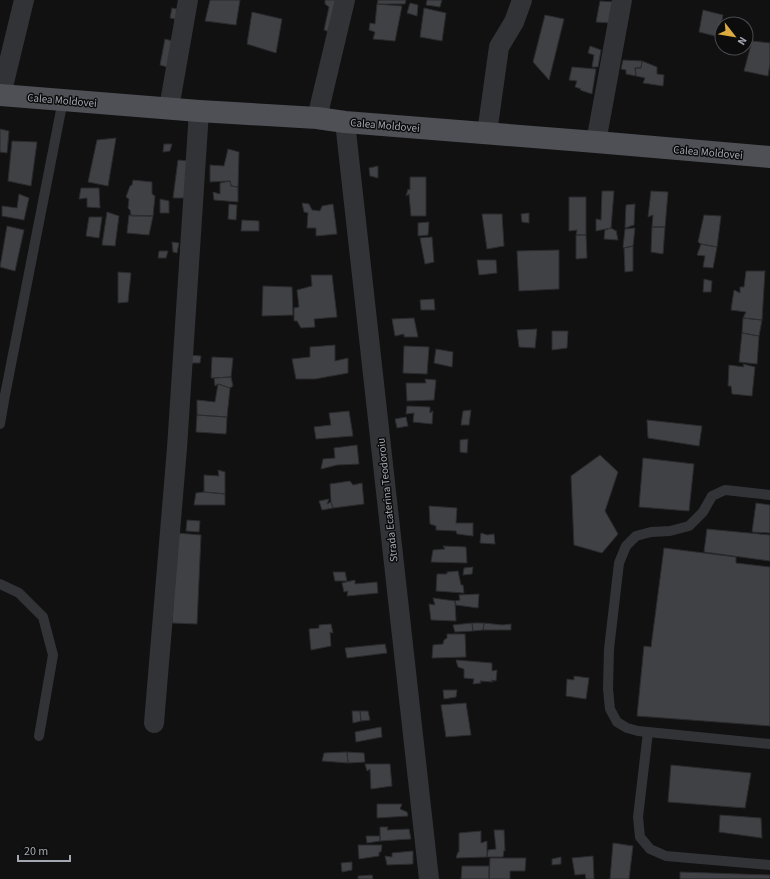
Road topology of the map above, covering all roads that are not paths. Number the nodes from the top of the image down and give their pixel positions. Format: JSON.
{"nodes":[{"id":1,"x":24,"y":0,"type":"edge"},
{"id":2,"x":188,"y":0,"type":"edge"},
{"id":3,"x":345,"y":0,"type":"edge"},
{"id":4,"x":522,"y":0,"type":"edge"},
{"id":5,"x":622,"y":0,"type":"edge"},
{"id":6,"x":1,"y":95,"type":"edge"},
{"id":7,"x":62,"y":100,"type":"junction"},
{"id":8,"x":168,"y":108,"type":"junction"},
{"id":9,"x":199,"y":111,"type":"junction"},
{"id":10,"x":317,"y":118,"type":"junction"},
{"id":11,"x":345,"y":122,"type":"junction"},
{"id":12,"x":487,"y":133,"type":"junction"},
{"id":13,"x":596,"y":142,"type":"junction"},
{"id":14,"x":770,"y":157,"type":"edge"},
{"id":15,"x":0,"y":424,"type":"edge"},
{"id":16,"x":770,"y":495,"type":"edge"},
{"id":17,"x":0,"y":584,"type":"edge"},
{"id":18,"x":154,"y":723,"type":"dead end"},
{"id":19,"x":648,"y":732,"type":"junction"},
{"id":20,"x":39,"y":736,"type":"dead end"},
{"id":21,"x":770,"y":744,"type":"edge"},
{"id":22,"x":770,"y":865,"type":"edge"},
{"id":23,"x":429,"y":879,"type":"edge"}],
"edges":[{"from":1,"to":6,"type":"street"},
{"from":2,"to":8,"type":"street"},
{"from":3,"to":10,"type":"street"},
{"from":4,"to":12,"type":"street"},
{"from":5,"to":13,"type":"street"},
{"from":6,"to":7,"type":"main road","name":"Calea Moldovei"},
{"from":7,"to":8,"type":"main road","name":"Calea Moldovei"},
{"from":7,"to":15,"type":"lane"},
{"from":8,"to":9,"type":"main road","name":"Calea Moldovei"},
{"from":9,"to":10,"type":"main road","name":"Calea Moldovei"},
{"from":9,"to":18,"type":"street"},
{"from":10,"to":11,"type":"main road","name":"Calea Moldovei"},
{"from":11,"to":12,"type":"main road","name":"Calea Moldovei"},
{"from":11,"to":23,"type":"street","name":"Strada Ecaterina Teodoroiu"},
{"from":12,"to":13,"type":"main road","name":"Calea Moldovei"},
{"from":13,"to":14,"type":"main road","name":"Calea Moldovei"},
{"from":16,"to":19,"type":"lane"},
{"from":17,"to":20,"type":"lane"},
{"from":19,"to":21,"type":"lane"},
{"from":19,"to":22,"type":"lane"}]}
